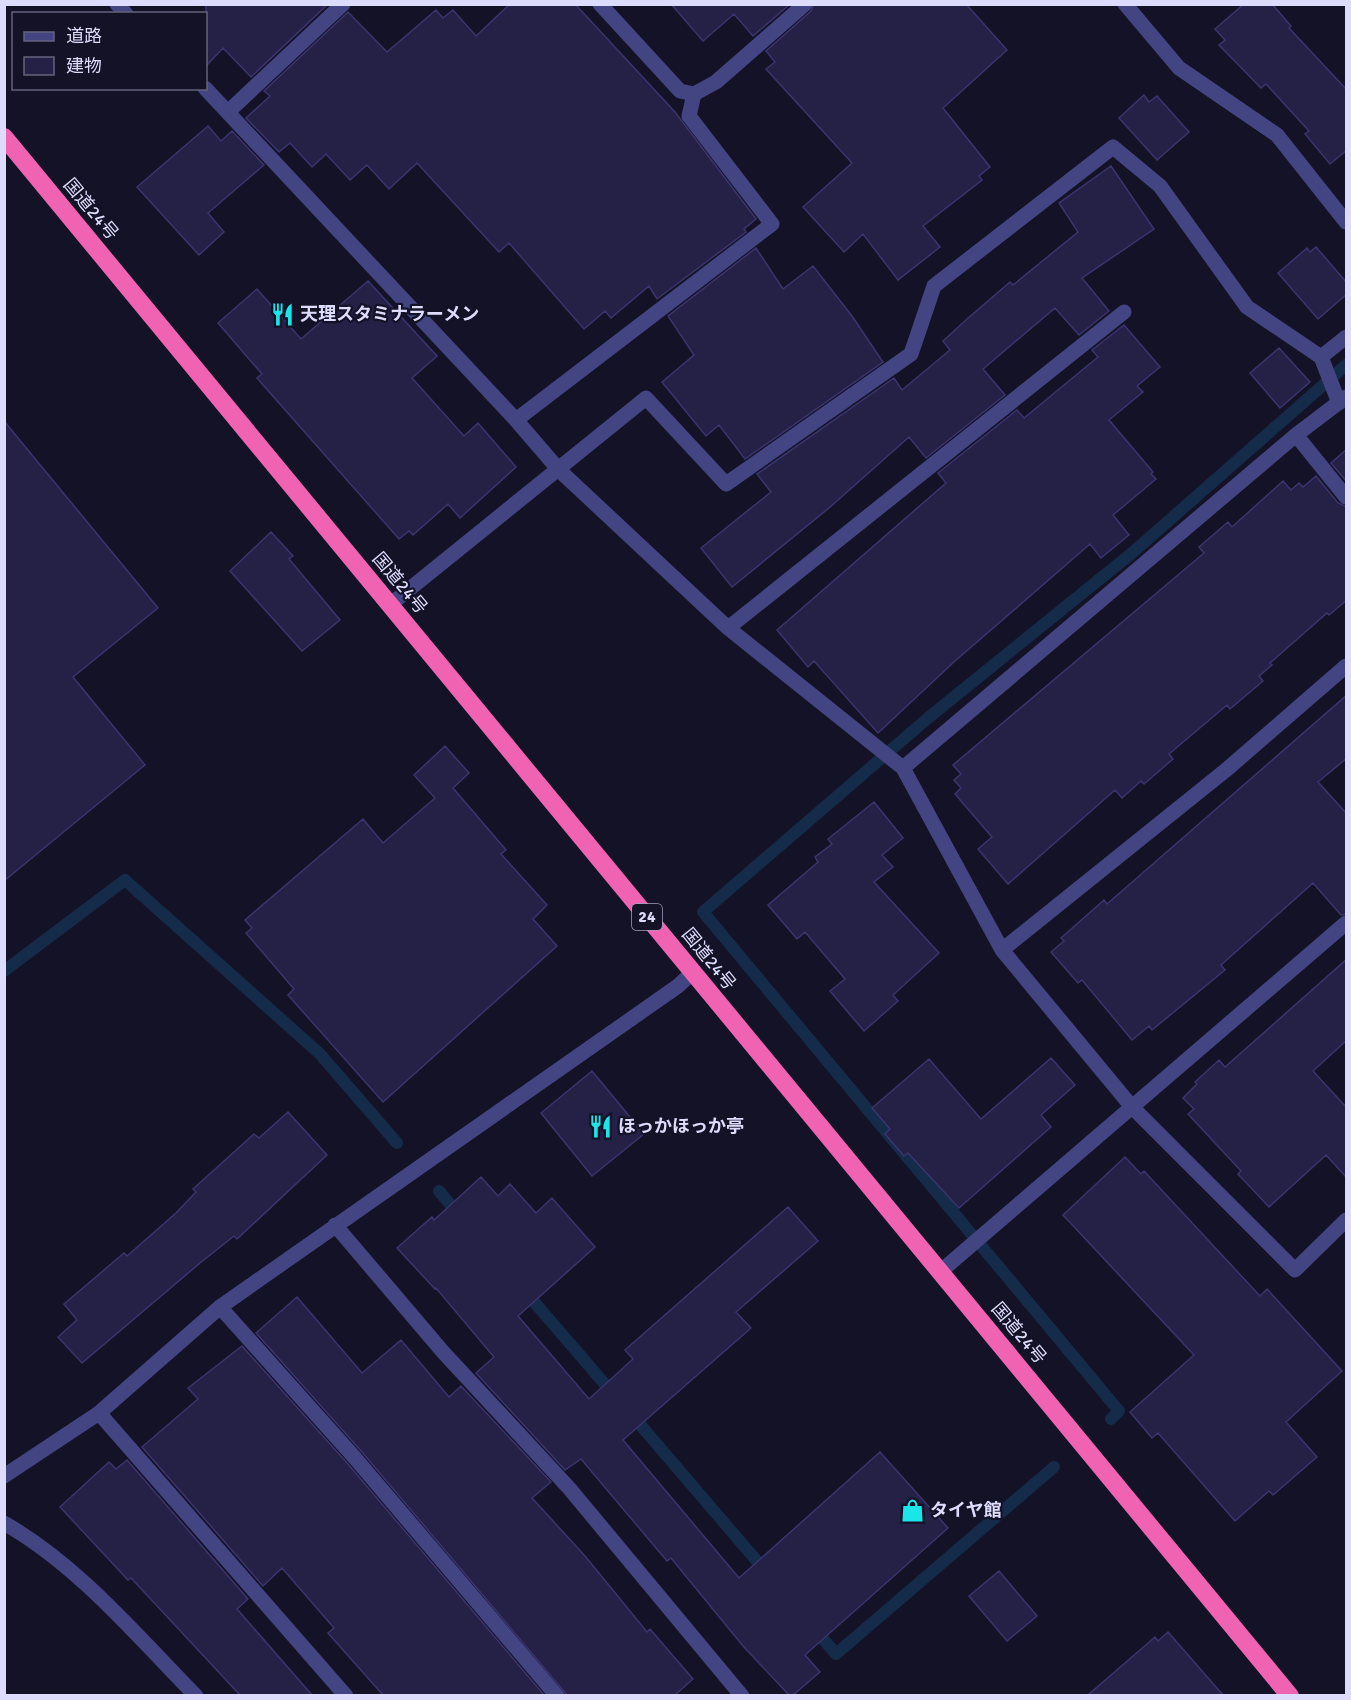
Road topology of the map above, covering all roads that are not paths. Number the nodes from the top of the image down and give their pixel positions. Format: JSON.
{"nodes":[{"id":1,"x":343,"y":4,"type":"edge"},
{"id":2,"x":600,"y":4,"type":"edge"},
{"id":3,"x":804,"y":4,"type":"edge"},
{"id":4,"x":1125,"y":4,"type":"edge"},
{"id":5,"x":207,"y":90,"type":"edge"},
{"id":6,"x":694,"y":94,"type":"junction"},
{"id":7,"x":228,"y":111,"type":"junction"},
{"id":8,"x":4,"y":137,"type":"edge"},
{"id":9,"x":1347,"y":222,"type":"edge"},
{"id":10,"x":1124,"y":312,"type":"dead end"},
{"id":11,"x":1347,"y":337,"type":"edge"},
{"id":12,"x":1321,"y":357,"type":"junction"},
{"id":13,"x":1343,"y":400,"type":"edge"},
{"id":14,"x":516,"y":420,"type":"junction"},
{"id":15,"x":1296,"y":435,"type":"junction"},
{"id":16,"x":559,"y":470,"type":"junction"},
{"id":17,"x":1347,"y":497,"type":"edge"},
{"id":18,"x":391,"y":604,"type":"junction"},
{"id":19,"x":728,"y":628,"type":"junction"},
{"id":20,"x":1347,"y":666,"type":"edge"},
{"id":21,"x":903,"y":768,"type":"junction"},
{"id":22,"x":1347,"y":923,"type":"edge"},
{"id":23,"x":1002,"y":950,"type":"junction"},
{"id":24,"x":693,"y":972,"type":"junction"},
{"id":25,"x":1132,"y":1107,"type":"junction"},
{"id":26,"x":1347,"y":1220,"type":"edge"},
{"id":27,"x":335,"y":1224,"type":"junction"},
{"id":28,"x":940,"y":1272,"type":"junction"},
{"id":29,"x":220,"y":1307,"type":"junction"},
{"id":30,"x":99,"y":1413,"type":"junction"},
{"id":31,"x":4,"y":1476,"type":"edge"},
{"id":32,"x":4,"y":1523,"type":"edge"},
{"id":33,"x":196,"y":1695,"type":"edge"},
{"id":34,"x":346,"y":1695,"type":"edge"},
{"id":35,"x":557,"y":1695,"type":"edge"},
{"id":36,"x":742,"y":1695,"type":"edge"},
{"id":37,"x":1290,"y":1695,"type":"edge"}],
"edges":[{"from":1,"to":7,"type":"street"},
{"from":2,"to":6,"type":"street"},
{"from":3,"to":6,"type":"street"},
{"from":4,"to":9,"type":"street"},
{"from":5,"to":7,"type":"street"},
{"from":6,"to":14,"type":"street"},
{"from":7,"to":14,"type":"street"},
{"from":8,"to":18,"type":"highway","name":"国道24号","number":"24"},
{"from":10,"to":19,"type":"street"},
{"from":11,"to":12,"type":"street"},
{"from":12,"to":13,"type":"street"},
{"from":12,"to":16,"type":"street"},
{"from":13,"to":15,"type":"street"},
{"from":14,"to":16,"type":"street"},
{"from":15,"to":17,"type":"street"},
{"from":15,"to":21,"type":"street"},
{"from":16,"to":18,"type":"street"},
{"from":16,"to":19,"type":"street"},
{"from":18,"to":24,"type":"highway","name":"国道24号","number":"24"},
{"from":19,"to":21,"type":"street"},
{"from":20,"to":23,"type":"street"},
{"from":21,"to":23,"type":"street"},
{"from":22,"to":25,"type":"street"},
{"from":23,"to":25,"type":"street"},
{"from":24,"to":27,"type":"street"},
{"from":24,"to":28,"type":"highway","name":"国道24号","number":"24"},
{"from":25,"to":26,"type":"street"},
{"from":25,"to":28,"type":"street"},
{"from":27,"to":29,"type":"street"},
{"from":27,"to":36,"type":"street"},
{"from":28,"to":37,"type":"highway","name":"国道24号","number":"24"},
{"from":29,"to":30,"type":"street"},
{"from":29,"to":35,"type":"street"},
{"from":30,"to":31,"type":"street"},
{"from":30,"to":34,"type":"street"},
{"from":32,"to":33,"type":"street"}]}
